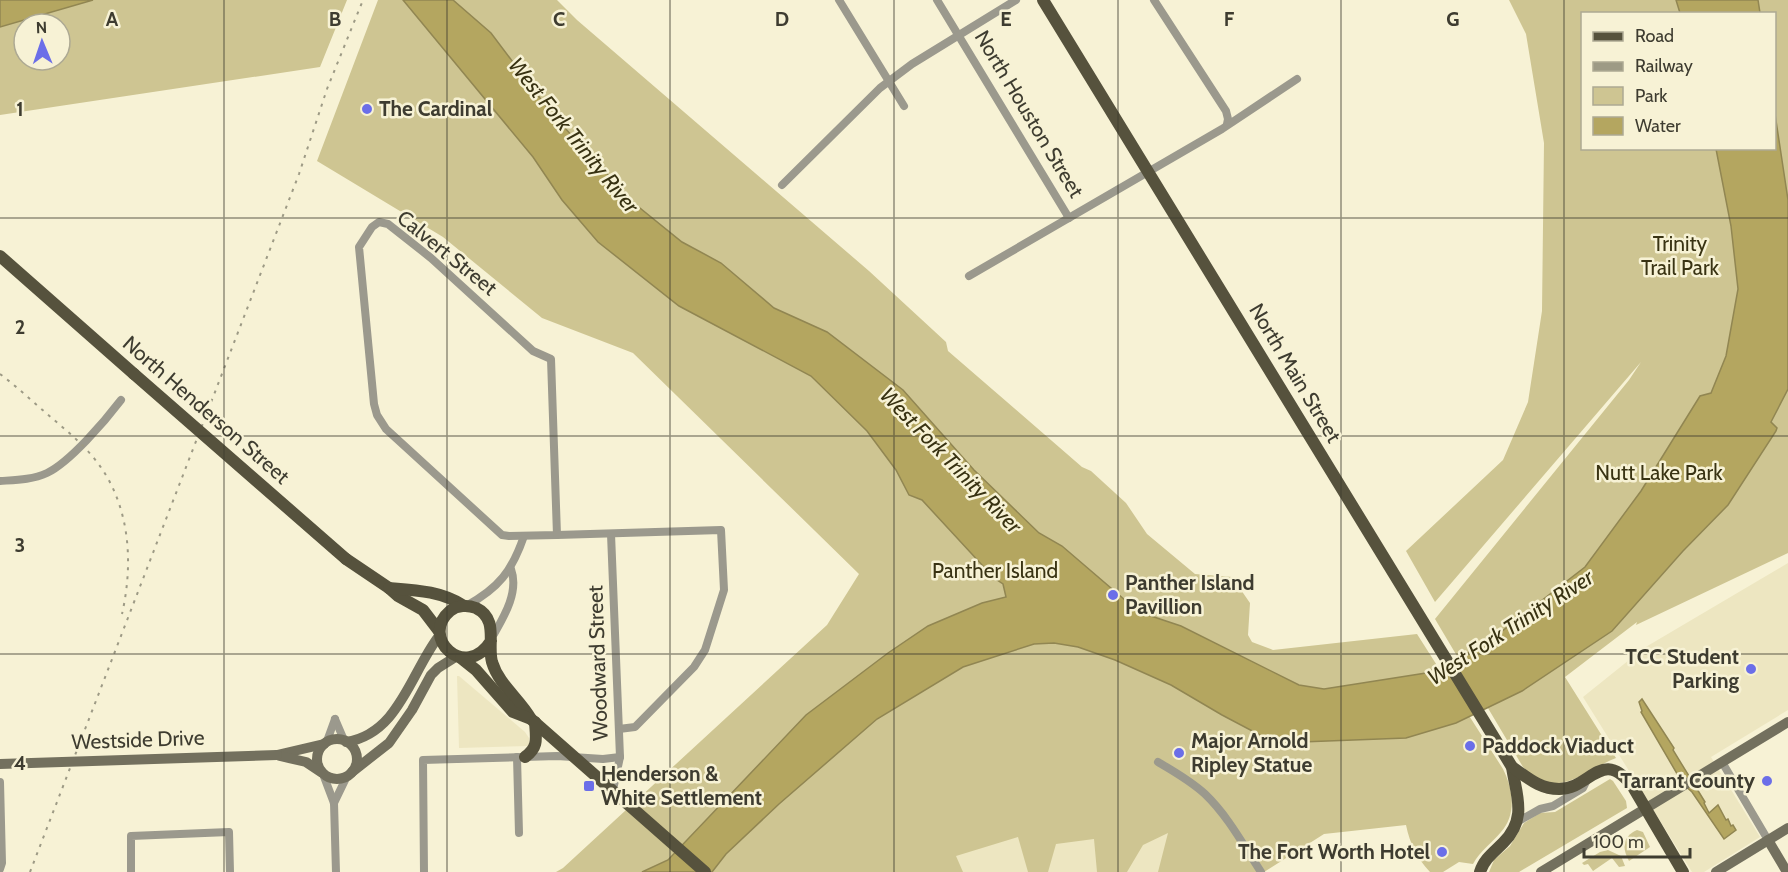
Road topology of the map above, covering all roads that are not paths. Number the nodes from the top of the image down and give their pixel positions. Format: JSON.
{"nodes":[{"id":1,"x":839,"y":0,"type":"edge"},
{"id":2,"x":938,"y":0,"type":"edge"},
{"id":3,"x":1016,"y":0,"type":"edge"},
{"id":4,"x":1043,"y":0,"type":"edge"},
{"id":5,"x":1154,"y":0,"type":"edge"},
{"id":6,"x":959,"y":36,"type":"junction"},
{"id":7,"x":1297,"y":79,"type":"dead end"},
{"id":8,"x":889,"y":81,"type":"junction"},
{"id":9,"x":904,"y":106,"type":"dead end"},
{"id":10,"x":1227,"y":124,"type":"junction"},
{"id":11,"x":1149,"y":170,"type":"junction"},
{"id":12,"x":782,"y":185,"type":"dead end"},
{"id":13,"x":1069,"y":218,"type":"junction"},
{"id":14,"x":0,"y":256,"type":"edge"},
{"id":15,"x":969,"y":276,"type":"dead end"},
{"id":16,"x":121,"y":400,"type":"dead end"},
{"id":17,"x":0,"y":481,"type":"edge"},
{"id":18,"x":611,"y":534,"type":"junction"},
{"id":19,"x":557,"y":535,"type":"junction"},
{"id":20,"x":524,"y":536,"type":"junction"},
{"id":21,"x":511,"y":569,"type":"junction"},
{"id":22,"x":390,"y":588,"type":"junction"},
{"id":23,"x":465,"y":606,"type":"junction"},
{"id":24,"x":439,"y":634,"type":"junction"},
{"id":25,"x":491,"y":639,"type":"junction"},
{"id":26,"x":459,"y":657,"type":"junction"},
{"id":27,"x":533,"y":721,"type":"junction"},
{"id":28,"x":1788,"y":722,"type":"edge"},
{"id":29,"x":619,"y":729,"type":"junction"},
{"id":30,"x":345,"y":741,"type":"junction"},
{"id":31,"x":326,"y":742,"type":"junction"},
{"id":32,"x":277,"y":755,"type":"junction"},
{"id":33,"x":521,"y":757,"type":"junction"},
{"id":34,"x":574,"y":757,"type":"junction"},
{"id":35,"x":620,"y":757,"type":"junction"},
{"id":36,"x":1158,"y":762,"type":"dead end"},
{"id":37,"x":1722,"y":762,"type":"junction"},
{"id":38,"x":0,"y":764,"type":"edge"},
{"id":39,"x":1512,"y":766,"type":"junction"},
{"id":40,"x":322,"y":773,"type":"junction"},
{"id":41,"x":350,"y":774,"type":"junction"},
{"id":42,"x":1590,"y":776,"type":"junction"},
{"id":43,"x":0,"y":782,"type":"edge"},
{"id":44,"x":613,"y":790,"type":"junction"},
{"id":45,"x":334,"y":803,"type":"junction"},
{"id":46,"x":1645,"y":809,"type":"junction"},
{"id":47,"x":1515,"y":823,"type":"junction"},
{"id":48,"x":1788,"y":828,"type":"edge"},
{"id":49,"x":519,"y":833,"type":"dead end"},
{"id":50,"x":1768,"y":840,"type":"junction"},
{"id":51,"x":0,"y":869,"type":"edge"},
{"id":52,"x":131,"y":872,"type":"edge"},
{"id":53,"x":230,"y":872,"type":"edge"},
{"id":54,"x":336,"y":872,"type":"edge"},
{"id":55,"x":424,"y":872,"type":"edge"},
{"id":56,"x":705,"y":872,"type":"edge"},
{"id":57,"x":1261,"y":872,"type":"edge"},
{"id":58,"x":1480,"y":872,"type":"edge"},
{"id":59,"x":1542,"y":872,"type":"edge"},
{"id":60,"x":1683,"y":872,"type":"edge"},
{"id":61,"x":1716,"y":872,"type":"edge"},
{"id":62,"x":1787,"y":872,"type":"edge"}],
"edges":[{"from":1,"to":8,"type":"street"},
{"from":2,"to":6,"type":"street","name":"North Houston Street"},
{"from":3,"to":6,"type":"street"},
{"from":4,"to":11,"type":"main road","name":"North Main Street"},
{"from":5,"to":10,"type":"street"},
{"from":6,"to":8,"type":"street"},
{"from":6,"to":13,"type":"street","name":"North Houston Street"},
{"from":7,"to":10,"type":"street"},
{"from":8,"to":9,"type":"street"},
{"from":8,"to":12,"type":"street"},
{"from":10,"to":11,"type":"street"},
{"from":11,"to":13,"type":"street"},
{"from":11,"to":39,"type":"main road","name":"North Main Street"},
{"from":13,"to":15,"type":"street"},
{"from":14,"to":22,"type":"main road","name":"North Henderson Street","bridge":true},
{"from":16,"to":17,"type":"street"},
{"from":18,"to":19,"type":"street","name":"Calvert Street"},
{"from":18,"to":29,"type":"street","name":"Woodward Street"},
{"from":18,"to":29,"type":"street","name":"Calvert Street"},
{"from":19,"to":20,"type":"street","name":"Calvert Street"},
{"from":19,"to":20,"type":"street","name":"Calvert Street"},
{"from":20,"to":21,"type":"street"},
{"from":21,"to":23,"type":"street"},
{"from":21,"to":25,"type":"street"},
{"from":22,"to":23,"type":"main road","name":"North Henderson Street"},
{"from":22,"to":24,"type":"main road","name":"North Henderson Street"},
{"from":23,"to":24,"type":"main road"},
{"from":23,"to":25,"type":"main road"},
{"from":24,"to":26,"type":"main road"},
{"from":24,"to":30,"type":"main road"},
{"from":25,"to":26,"type":"main road"},
{"from":25,"to":27,"type":"main road"},
{"from":26,"to":27,"type":"main road"},
{"from":26,"to":41,"type":"main road"},
{"from":27,"to":33,"type":"main road"},
{"from":27,"to":34,"type":"main road"},
{"from":28,"to":37,"type":"main road"},
{"from":29,"to":35,"type":"street","name":"Woodward Street"},
{"from":30,"to":31,"type":"main road"},
{"from":30,"to":31,"type":"street"},
{"from":30,"to":41,"type":"main road"},
{"from":31,"to":32,"type":"main road","name":"Westside Drive"},
{"from":31,"to":40,"type":"main road"},
{"from":32,"to":38,"type":"main road","name":"Westside Drive","bridge":true},
{"from":32,"to":40,"type":"main road","name":"Westside Drive"},
{"from":33,"to":34,"type":"street"},
{"from":33,"to":49,"type":"street"},
{"from":33,"to":55,"type":"street"},
{"from":34,"to":35,"type":"street"},
{"from":34,"to":44,"type":"main road"},
{"from":35,"to":44,"type":"street","name":"Woodward Street"},
{"from":36,"to":57,"type":"street"},
{"from":37,"to":46,"type":"main road"},
{"from":37,"to":50,"type":"street"},
{"from":39,"to":42,"type":"main road"},
{"from":39,"to":47,"type":"main road"},
{"from":40,"to":41,"type":"main road"},
{"from":40,"to":45,"type":"street"},
{"from":41,"to":45,"type":"street"},
{"from":42,"to":46,"type":"main road"},
{"from":42,"to":47,"type":"street"},
{"from":43,"to":51,"type":"street"},
{"from":44,"to":56,"type":"main road"},
{"from":45,"to":54,"type":"street"},
{"from":46,"to":59,"type":"main road"},
{"from":46,"to":60,"type":"main road"},
{"from":47,"to":58,"type":"main road"},
{"from":48,"to":50,"type":"main road"},
{"from":50,"to":61,"type":"main road"},
{"from":50,"to":62,"type":"main road"},
{"from":52,"to":53,"type":"street"}]}
